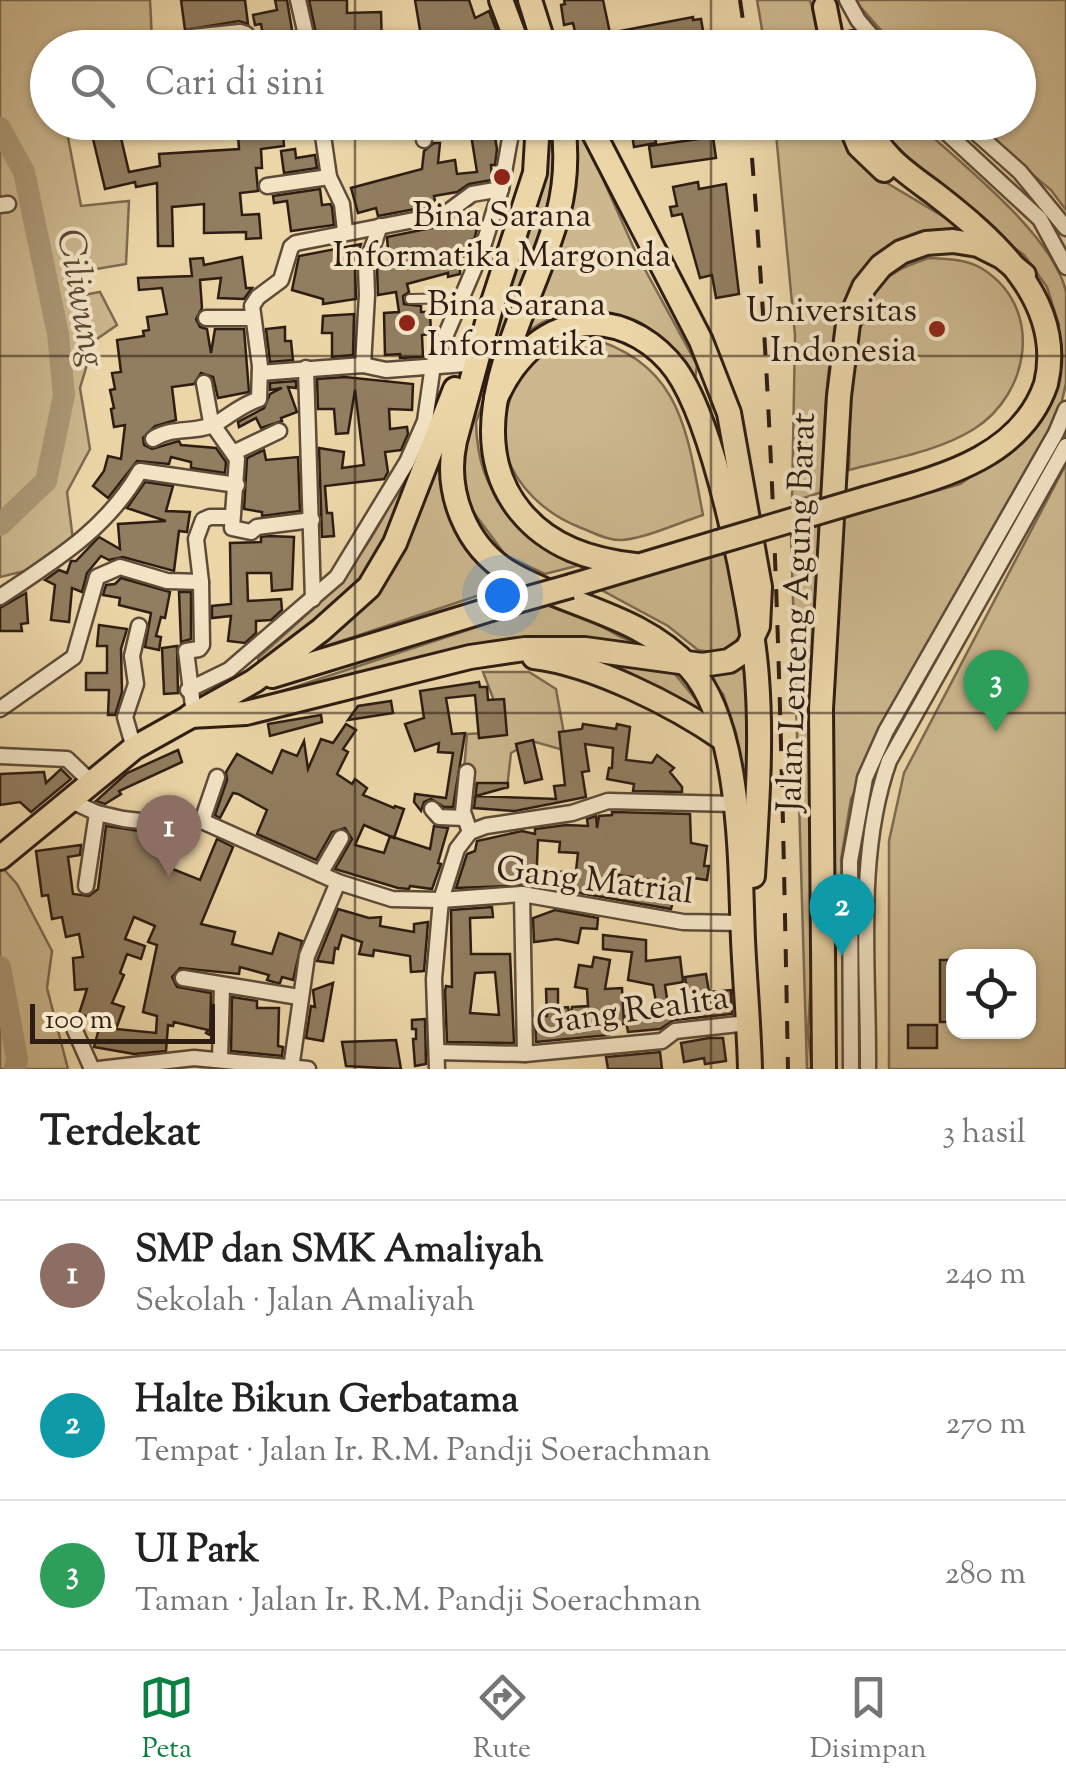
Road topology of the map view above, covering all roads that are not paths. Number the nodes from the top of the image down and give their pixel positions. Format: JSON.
{"nodes":[{"id":1,"x":298,"y":0,"type":"edge"},
{"id":2,"x":501,"y":0,"type":"edge"},
{"id":3,"x":530,"y":0,"type":"edge"},
{"id":4,"x":831,"y":2,"type":"edge"},
{"id":5,"x":305,"y":30,"type":"edge"},
{"id":6,"x":512,"y":30,"type":"edge"},
{"id":7,"x":542,"y":30,"type":"edge"},
{"id":8,"x":842,"y":30,"type":"edge"},
{"id":9,"x":867,"y":30,"type":"edge"},
{"id":10,"x":324,"y":140,"type":"edge"},
{"id":11,"x":509,"y":140,"type":"edge"},
{"id":12,"x":540,"y":140,"type":"edge"},
{"id":13,"x":564,"y":140,"type":"edge"},
{"id":14,"x":597,"y":140,"type":"edge"},
{"id":15,"x":856,"y":140,"type":"edge"},
{"id":16,"x":875,"y":140,"type":"edge"},
{"id":17,"x":954,"y":140,"type":"edge"},
{"id":18,"x":984,"y":140,"type":"edge"},
{"id":19,"x":329,"y":178,"type":"junction"},
{"id":20,"x":267,"y":186,"type":"dead end"},
{"id":21,"x":501,"y":190,"type":"junction"},
{"id":22,"x":956,"y":212,"type":"junction"},
{"id":23,"x":380,"y":226,"type":"junction"},
{"id":24,"x":1066,"y":228,"type":"edge"},
{"id":25,"x":345,"y":232,"type":"junction"},
{"id":26,"x":1066,"y":267,"type":"edge"},
{"id":27,"x":1024,"y":274,"type":"junction"},
{"id":28,"x":460,"y":298,"type":"junction"},
{"id":29,"x":410,"y":299,"type":"dead end"},
{"id":30,"x":491,"y":308,"type":"junction"},
{"id":31,"x":206,"y":318,"type":"dead end"},
{"id":32,"x":252,"y":318,"type":"junction"},
{"id":33,"x":465,"y":364,"type":"junction"},
{"id":34,"x":363,"y":365,"type":"junction"},
{"id":35,"x":433,"y":365,"type":"junction"},
{"id":36,"x":306,"y":368,"type":"junction"},
{"id":37,"x":260,"y":372,"type":"junction"},
{"id":38,"x":204,"y":382,"type":"dead end"},
{"id":39,"x":496,"y":398,"type":"junction"},
{"id":40,"x":1066,"y":409,"type":"edge"},
{"id":41,"x":214,"y":424,"type":"junction"},
{"id":42,"x":280,"y":431,"type":"dead end"},
{"id":43,"x":153,"y":439,"type":"dead end"},
{"id":44,"x":1066,"y":446,"type":"edge"},
{"id":45,"x":235,"y":452,"type":"junction"},
{"id":46,"x":237,"y":485,"type":"junction"},
{"id":47,"x":231,"y":517,"type":"junction"},
{"id":48,"x":312,"y":520,"type":"junction"},
{"id":49,"x":635,"y":566,"type":"junction"},
{"id":50,"x":202,"y":582,"type":"junction"},
{"id":51,"x":0,"y":596,"type":"edge"},
{"id":52,"x":313,"y":598,"type":"junction"},
{"id":53,"x":140,"y":626,"type":"dead end"},
{"id":54,"x":753,"y":640,"type":"junction"},
{"id":55,"x":686,"y":664,"type":"junction"},
{"id":56,"x":436,"y":666,"type":"junction"},
{"id":57,"x":254,"y":681,"type":"junction"},
{"id":58,"x":188,"y":690,"type":"junction"},
{"id":59,"x":0,"y":710,"type":"edge"},
{"id":60,"x":192,"y":715,"type":"junction"},
{"id":61,"x":722,"y":738,"type":"junction"},
{"id":62,"x":134,"y":748,"type":"junction"},
{"id":63,"x":0,"y":756,"type":"edge"},
{"id":64,"x":467,"y":772,"type":"dead end"},
{"id":65,"x":216,"y":778,"type":"dead end"},
{"id":66,"x":92,"y":782,"type":"junction"},
{"id":67,"x":69,"y":800,"type":"junction"},
{"id":68,"x":734,"y":804,"type":"junction"},
{"id":69,"x":432,"y":809,"type":"dead end"},
{"id":70,"x":97,"y":813,"type":"junction"},
{"id":71,"x":202,"y":821,"type":"junction"},
{"id":72,"x":468,"y":825,"type":"junction"},
{"id":73,"x":341,"y":838,"type":"dead end"},
{"id":74,"x":0,"y":858,"type":"edge"},
{"id":75,"x":320,"y":874,"type":"junction"},
{"id":76,"x":338,"y":882,"type":"junction"},
{"id":77,"x":86,"y":886,"type":"dead end"},
{"id":78,"x":522,"y":894,"type":"junction"},
{"id":79,"x":441,"y":900,"type":"junction"},
{"id":80,"x":742,"y":923,"type":"junction"},
{"id":81,"x":183,"y":978,"type":"dead end"},
{"id":82,"x":222,"y":988,"type":"junction"},
{"id":83,"x":748,"y":988,"type":"junction"},
{"id":84,"x":299,"y":998,"type":"junction"},
{"id":85,"x":748,"y":1022,"type":"junction"},
{"id":86,"x":73,"y":1026,"type":"dead end"},
{"id":87,"x":437,"y":1052,"type":"junction"},
{"id":88,"x":524,"y":1054,"type":"junction"},
{"id":89,"x":220,"y":1059,"type":"junction"},
{"id":90,"x":171,"y":1064,"type":"edge"},
{"id":91,"x":291,"y":1068,"type":"edge"},
{"id":92,"x":96,"y":1069,"type":"edge"},
{"id":93,"x":308,"y":1069,"type":"edge"},
{"id":94,"x":437,"y":1069,"type":"edge"},
{"id":95,"x":750,"y":1069,"type":"edge"},
{"id":96,"x":824,"y":1069,"type":"edge"},
{"id":97,"x":851,"y":1069,"type":"edge"},
{"id":98,"x":868,"y":1069,"type":"edge"}],
"edges":[{"from":1,"to":5,"type":"street"},
{"from":2,"to":6,"type":"main road"},
{"from":3,"to":7,"type":"main road"},
{"from":4,"to":8,"type":"main road"},
{"from":4,"to":9,"type":"street"},
{"from":10,"to":19,"type":"street"},
{"from":11,"to":21,"type":"street"},
{"from":12,"to":30,"type":"main road"},
{"from":13,"to":39,"type":"main road"},
{"from":14,"to":54,"type":"main road"},
{"from":15,"to":22,"type":"main road"},
{"from":16,"to":22,"type":"main road"},
{"from":17,"to":26,"type":"street"},
{"from":18,"to":24,"type":"street"},
{"from":19,"to":20,"type":"street"},
{"from":19,"to":25,"type":"street"},
{"from":21,"to":23,"type":"street"},
{"from":21,"to":28,"type":"street"},
{"from":22,"to":27,"type":"main road"},
{"from":23,"to":25,"type":"street"},
{"from":23,"to":34,"type":"street"},
{"from":25,"to":32,"type":"street"},
{"from":27,"to":49,"type":"main road","bridge":true},
{"from":27,"to":96,"type":"main road","name":"Jalan Lenteng Agung Barat"},
{"from":28,"to":29,"type":"lane"},
{"from":28,"to":35,"type":"street"},
{"from":30,"to":33,"type":"main road"},
{"from":30,"to":55,"type":"main road"},
{"from":31,"to":32,"type":"street"},
{"from":32,"to":37,"type":"street"},
{"from":33,"to":35,"type":"street"},
{"from":33,"to":57,"type":"main road"},
{"from":34,"to":35,"type":"street"},
{"from":34,"to":36,"type":"street"},
{"from":35,"to":52,"type":"street"},
{"from":36,"to":37,"type":"street"},
{"from":36,"to":48,"type":"street"},
{"from":37,"to":41,"type":"street"},
{"from":38,"to":41,"type":"street"},
{"from":39,"to":49,"type":"main road"},
{"from":39,"to":54,"type":"main road"},
{"from":40,"to":97,"type":"street"},
{"from":41,"to":43,"type":"street"},
{"from":41,"to":45,"type":"street"},
{"from":42,"to":45,"type":"street"},
{"from":44,"to":98,"type":"street"},
{"from":45,"to":46,"type":"street"},
{"from":46,"to":47,"type":"street"},
{"from":46,"to":51,"type":"street"},
{"from":47,"to":48,"type":"street"},
{"from":47,"to":50,"type":"street"},
{"from":48,"to":52,"type":"street"},
{"from":49,"to":57,"type":"main road","bridge":true},
{"from":50,"to":58,"type":"street"},
{"from":50,"to":59,"type":"street"},
{"from":52,"to":58,"type":"street"},
{"from":53,"to":62,"type":"street"},
{"from":54,"to":55,"type":"main road"},
{"from":54,"to":83,"type":"main road"},
{"from":55,"to":56,"type":"main road"},
{"from":55,"to":61,"type":"main road"},
{"from":56,"to":60,"type":"main road"},
{"from":56,"to":61,"type":"main road"},
{"from":57,"to":60,"type":"main road"},
{"from":58,"to":60,"type":"street"},
{"from":60,"to":62,"type":"main road"},
{"from":61,"to":68,"type":"main road"},
{"from":62,"to":66,"type":"main road"},
{"from":63,"to":66,"type":"street"},
{"from":64,"to":72,"type":"street"},
{"from":65,"to":71,"type":"street"},
{"from":66,"to":67,"type":"main road"},
{"from":67,"to":70,"type":"street"},
{"from":67,"to":74,"type":"main road"},
{"from":68,"to":72,"type":"street"},
{"from":68,"to":80,"type":"main road"},
{"from":69,"to":72,"type":"street"},
{"from":70,"to":71,"type":"street"},
{"from":70,"to":77,"type":"street"},
{"from":71,"to":75,"type":"street","name":"Gang Matrial"},
{"from":72,"to":79,"type":"street"},
{"from":73,"to":75,"type":"street"},
{"from":75,"to":76,"type":"street","name":"Gang Matrial"},
{"from":76,"to":79,"type":"street","name":"Gang Matrial"},
{"from":76,"to":84,"type":"street"},
{"from":78,"to":79,"type":"street","name":"Gang Matrial"},
{"from":78,"to":80,"type":"street","name":"Gang Matrial"},
{"from":78,"to":88,"type":"street","name":"Gang Realita"},
{"from":79,"to":87,"type":"street"},
{"from":80,"to":83,"type":"main road"},
{"from":81,"to":82,"type":"street"},
{"from":82,"to":84,"type":"street"},
{"from":82,"to":89,"type":"street"},
{"from":83,"to":85,"type":"main road"},
{"from":84,"to":91,"type":"street"},
{"from":85,"to":88,"type":"street","name":"Gang Realita"},
{"from":85,"to":95,"type":"main road"},
{"from":86,"to":92,"type":"street"},
{"from":87,"to":88,"type":"street","name":"Gang Realita"},
{"from":87,"to":94,"type":"street"},
{"from":89,"to":90,"type":"street"},
{"from":89,"to":91,"type":"street"},
{"from":90,"to":92,"type":"street"},
{"from":91,"to":93,"type":"street"}]}
